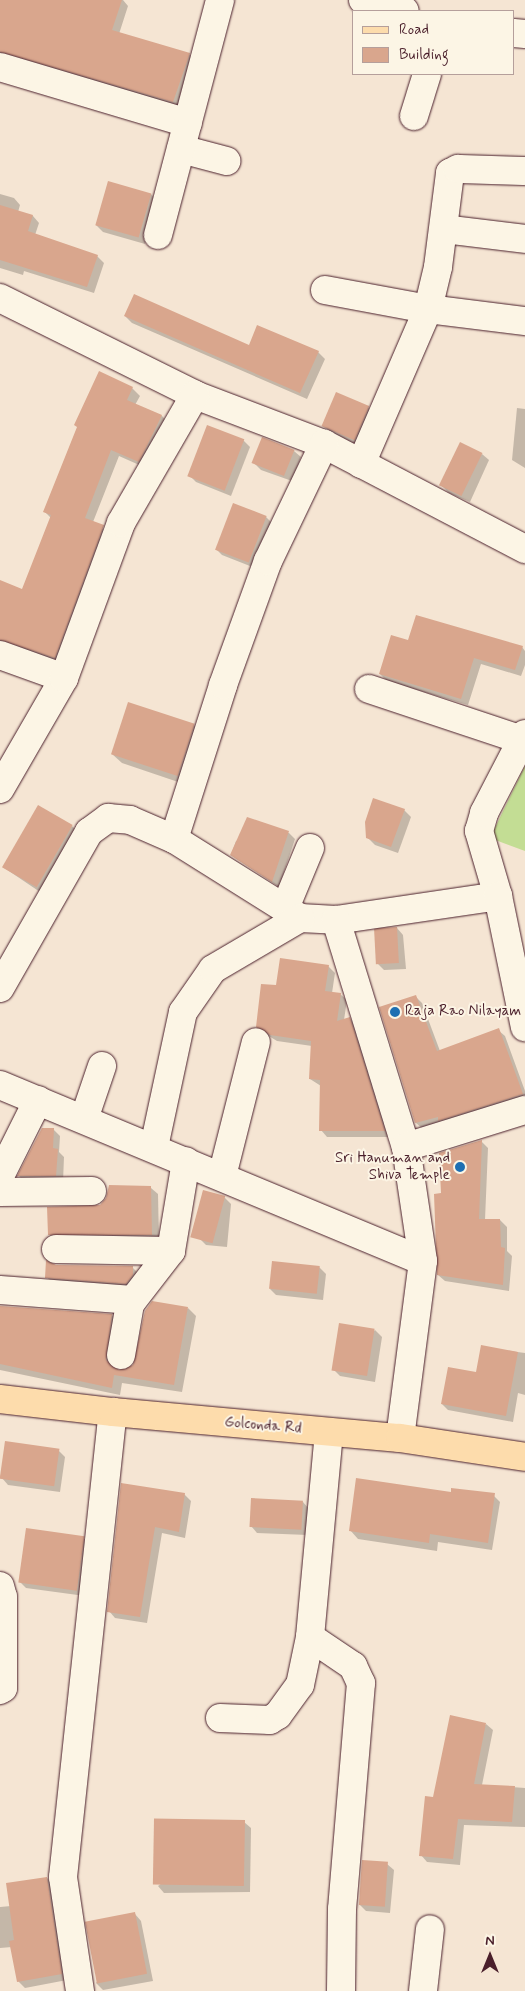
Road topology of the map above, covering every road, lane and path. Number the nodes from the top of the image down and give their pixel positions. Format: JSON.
{"nodes":[{"id":1,"x":220,"y":0,"type":"edge"},
{"id":2,"x":363,"y":0,"type":"edge"},
{"id":3,"x":400,"y":10,"type":"edge"},
{"id":4,"x":0,"y":67,"type":"edge"},
{"id":5,"x":427,"y":75,"type":"edge"},
{"id":6,"x":414,"y":116,"type":"dead end"},
{"id":7,"x":184,"y":136,"type":"junction"},
{"id":8,"x":226,"y":161,"type":"dead end"},
{"id":9,"x":525,"y":170,"type":"edge"},
{"id":10,"x":444,"y":229,"type":"junction"},
{"id":11,"x":158,"y":235,"type":"dead end"},
{"id":12,"x":525,"y":239,"type":"edge"},
{"id":13,"x":325,"y":290,"type":"dead end"},
{"id":14,"x":0,"y":298,"type":"edge"},
{"id":15,"x":428,"y":309,"type":"junction"},
{"id":16,"x":525,"y":321,"type":"edge"},
{"id":17,"x":195,"y":395,"type":"junction"},
{"id":18,"x":324,"y":444,"type":"junction"},
{"id":19,"x":361,"y":464,"type":"junction"},
{"id":20,"x":525,"y":549,"type":"edge"},
{"id":21,"x":0,"y":655,"type":"edge"},
{"id":22,"x":64,"y":678,"type":"junction"},
{"id":23,"x":369,"y":689,"type":"dead end"},
{"id":24,"x":524,"y":737,"type":"edge"},
{"id":25,"x":0,"y":789,"type":"edge"},
{"id":26,"x":174,"y":839,"type":"junction"},
{"id":27,"x":310,"y":848,"type":"dead end"},
{"id":28,"x":498,"y":896,"type":"junction"},
{"id":29,"x":292,"y":913,"type":"junction"},
{"id":30,"x":336,"y":920,"type":"junction"},
{"id":31,"x":0,"y":988,"type":"edge"},
{"id":32,"x":525,"y":1027,"type":"edge"},
{"id":33,"x":256,"y":1042,"type":"dead end"},
{"id":34,"x":102,"y":1066,"type":"dead end"},
{"id":35,"x":0,"y":1084,"type":"edge"},
{"id":36,"x":38,"y":1100,"type":"junction"},
{"id":37,"x":525,"y":1110,"type":"edge"},
{"id":38,"x":84,"y":1119,"type":"junction"},
{"id":39,"x":154,"y":1147,"type":"junction"},
{"id":40,"x":406,"y":1147,"type":"junction"},
{"id":41,"x":186,"y":1161,"type":"junction"},
{"id":42,"x":0,"y":1176,"type":"edge"},
{"id":43,"x":222,"y":1176,"type":"junction"},
{"id":44,"x":92,"y":1191,"type":"dead end"},
{"id":45,"x":0,"y":1192,"type":"edge"},
{"id":46,"x":56,"y":1249,"type":"dead end"},
{"id":47,"x":171,"y":1252,"type":"junction"},
{"id":48,"x":423,"y":1261,"type":"junction"},
{"id":49,"x":0,"y":1290,"type":"edge"},
{"id":50,"x":133,"y":1300,"type":"junction"},
{"id":51,"x":121,"y":1355,"type":"dead end"},
{"id":52,"x":0,"y":1399,"type":"edge"},
{"id":53,"x":113,"y":1412,"type":"junction"},
{"id":54,"x":329,"y":1432,"type":"junction"},
{"id":55,"x":400,"y":1438,"type":"junction"},
{"id":56,"x":525,"y":1457,"type":"edge"},
{"id":57,"x":0,"y":1586,"type":"edge"},
{"id":58,"x":310,"y":1637,"type":"junction"},
{"id":59,"x":0,"y":1690,"type":"edge"},
{"id":60,"x":220,"y":1718,"type":"dead end"},
{"id":61,"x":430,"y":1929,"type":"dead end"},
{"id":62,"x":80,"y":1991,"type":"edge"},
{"id":63,"x":341,"y":1991,"type":"edge"},
{"id":64,"x":423,"y":1991,"type":"edge"}],
"edges":[{"from":1,"to":7,"type":"street"},
{"from":2,"to":3,"type":"street"},
{"from":4,"to":7,"type":"street"},
{"from":5,"to":6,"type":"street"},
{"from":7,"to":8,"type":"street"},
{"from":7,"to":11,"type":"street"},
{"from":9,"to":10,"type":"street"},
{"from":10,"to":12,"type":"street"},
{"from":10,"to":15,"type":"street"},
{"from":13,"to":15,"type":"street"},
{"from":14,"to":17,"type":"street"},
{"from":15,"to":16,"type":"street"},
{"from":15,"to":19,"type":"street"},
{"from":17,"to":18,"type":"street"},
{"from":17,"to":22,"type":"street"},
{"from":18,"to":19,"type":"street"},
{"from":18,"to":26,"type":"street"},
{"from":19,"to":20,"type":"street"},
{"from":21,"to":22,"type":"street"},
{"from":22,"to":25,"type":"street"},
{"from":23,"to":24,"type":"street"},
{"from":24,"to":28,"type":"street"},
{"from":26,"to":29,"type":"street"},
{"from":26,"to":31,"type":"street"},
{"from":27,"to":29,"type":"street"},
{"from":28,"to":30,"type":"street"},
{"from":28,"to":32,"type":"street"},
{"from":29,"to":30,"type":"street"},
{"from":29,"to":39,"type":"street"},
{"from":30,"to":40,"type":"street"},
{"from":33,"to":43,"type":"street"},
{"from":34,"to":38,"type":"street"},
{"from":35,"to":36,"type":"street"},
{"from":36,"to":38,"type":"street"},
{"from":36,"to":42,"type":"street"},
{"from":37,"to":40,"type":"street"},
{"from":38,"to":39,"type":"street"},
{"from":39,"to":41,"type":"street"},
{"from":40,"to":48,"type":"street"},
{"from":41,"to":43,"type":"street"},
{"from":41,"to":47,"type":"street"},
{"from":43,"to":48,"type":"street"},
{"from":44,"to":45,"type":"street"},
{"from":46,"to":47,"type":"street"},
{"from":47,"to":50,"type":"street"},
{"from":48,"to":55,"type":"street"},
{"from":49,"to":50,"type":"street"},
{"from":50,"to":51,"type":"street"},
{"from":52,"to":53,"type":"main road","name":"Golconda Rd"},
{"from":53,"to":54,"type":"main road","name":"Golconda Rd"},
{"from":53,"to":62,"type":"street"},
{"from":54,"to":55,"type":"main road","name":"Golconda Rd"},
{"from":54,"to":58,"type":"street"},
{"from":55,"to":56,"type":"main road","name":"Golconda Rd"},
{"from":57,"to":59,"type":"street"},
{"from":58,"to":60,"type":"street"},
{"from":58,"to":63,"type":"street"},
{"from":61,"to":64,"type":"street"}]}
